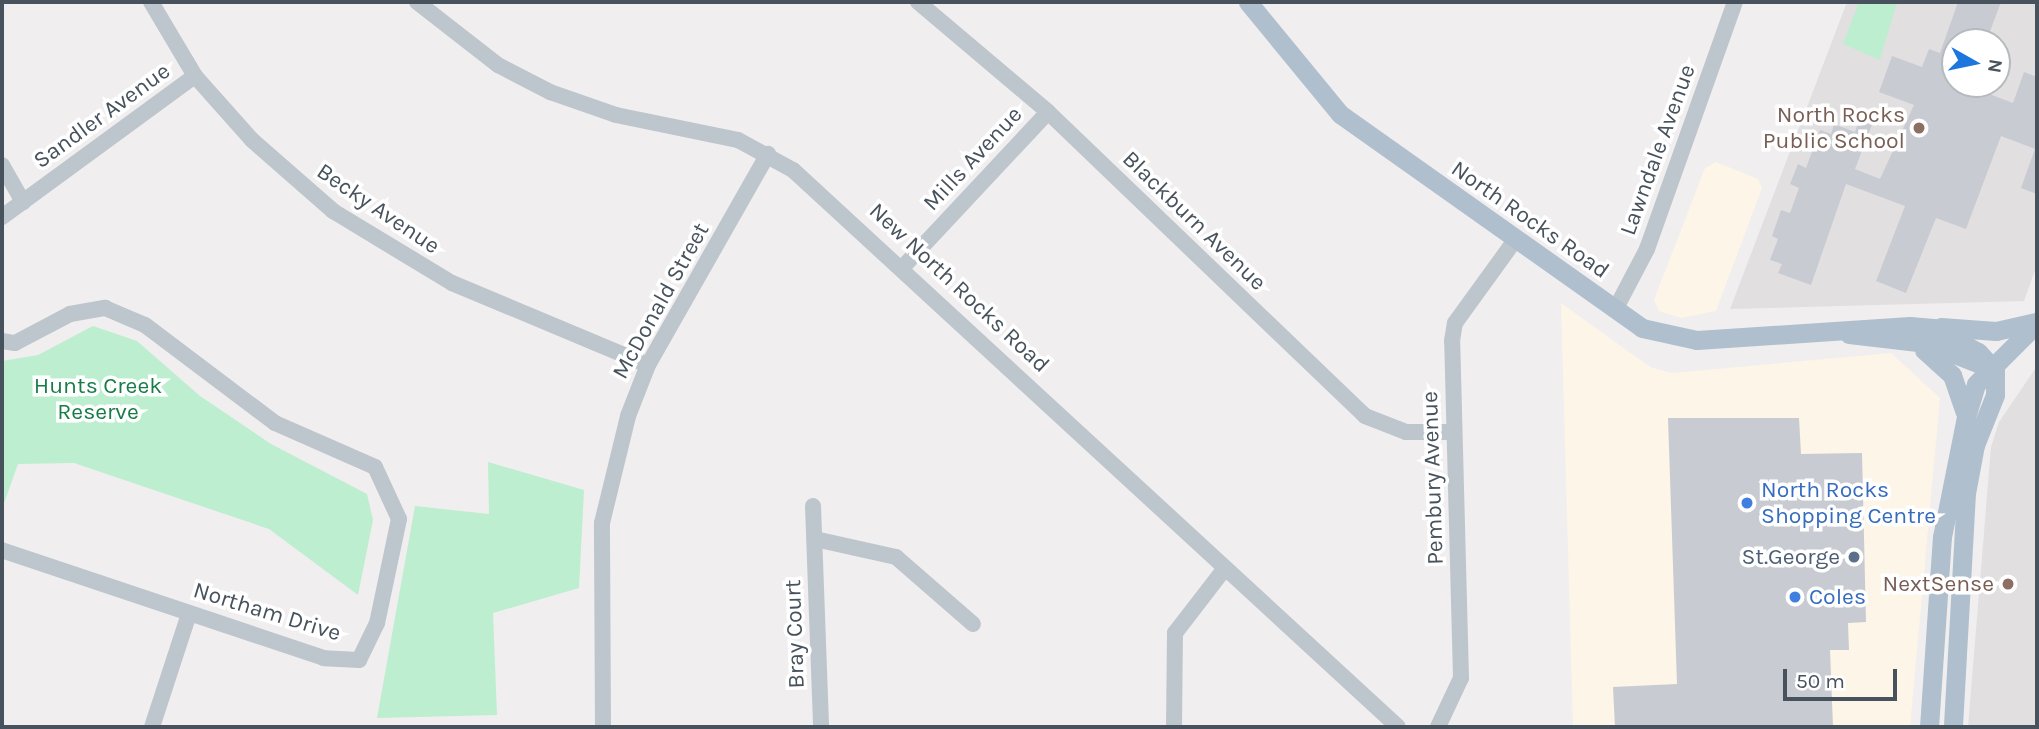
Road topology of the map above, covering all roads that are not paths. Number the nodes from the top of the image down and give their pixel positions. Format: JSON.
{"nodes":[{"id":1,"x":151,"y":2,"type":"edge"},
{"id":2,"x":417,"y":2,"type":"edge"},
{"id":3,"x":918,"y":2,"type":"edge"},
{"id":4,"x":1248,"y":2,"type":"edge"},
{"id":5,"x":1735,"y":2,"type":"edge"},
{"id":6,"x":195,"y":76,"type":"junction"},
{"id":7,"x":1048,"y":112,"type":"junction"},
{"id":8,"x":768,"y":154,"type":"junction"},
{"id":9,"x":2,"y":164,"type":"edge"},
{"id":10,"x":23,"y":202,"type":"junction"},
{"id":11,"x":2,"y":217,"type":"edge"},
{"id":12,"x":1515,"y":240,"type":"junction"},
{"id":13,"x":903,"y":267,"type":"junction"},
{"id":14,"x":1615,"y":310,"type":"junction"},
{"id":15,"x":2037,"y":322,"type":"edge"},
{"id":16,"x":1933,"y":328,"type":"junction"},
{"id":17,"x":1849,"y":334,"type":"junction"},
{"id":18,"x":1901,"y":340,"type":"junction"},
{"id":19,"x":2,"y":341,"type":"edge"},
{"id":20,"x":649,"y":365,"type":"junction"},
{"id":21,"x":1994,"y":370,"type":"junction"},
{"id":22,"x":1966,"y":417,"type":"junction"},
{"id":23,"x":1454,"y":432,"type":"junction"},
{"id":24,"x":813,"y":506,"type":"dead end"},
{"id":25,"x":815,"y":539,"type":"junction"},
{"id":26,"x":3,"y":555,"type":"edge"},
{"id":27,"x":1226,"y":568,"type":"junction"},
{"id":28,"x":189,"y":614,"type":"junction"},
{"id":29,"x":973,"y":624,"type":"dead end"},
{"id":30,"x":152,"y":727,"type":"edge"},
{"id":31,"x":603,"y":727,"type":"edge"},
{"id":32,"x":821,"y":727,"type":"edge"},
{"id":33,"x":1174,"y":727,"type":"edge"},
{"id":34,"x":1398,"y":727,"type":"edge"},
{"id":35,"x":1438,"y":727,"type":"edge"},
{"id":36,"x":1929,"y":727,"type":"edge"},
{"id":37,"x":1953,"y":727,"type":"edge"}],
"edges":[{"from":1,"to":6,"type":"street","name":"Becky Avenue"},
{"from":2,"to":8,"type":"street","name":"New North Rocks Road"},
{"from":3,"to":7,"type":"street","name":"Blackburn Avenue"},
{"from":4,"to":12,"type":"main road","name":"North Rocks Road"},
{"from":5,"to":14,"type":"street","name":"Lawndale Avenue"},
{"from":6,"to":10,"type":"street","name":"Sandler Avenue"},
{"from":6,"to":20,"type":"street","name":"Becky Avenue"},
{"from":7,"to":13,"type":"street","name":"Mills Avenue"},
{"from":7,"to":23,"type":"street","name":"Blackburn Avenue"},
{"from":8,"to":13,"type":"street","name":"New North Rocks Road"},
{"from":8,"to":20,"type":"street","name":"McDonald Street"},
{"from":9,"to":10,"type":"street"},
{"from":10,"to":11,"type":"street","name":"Sandler Avenue"},
{"from":12,"to":14,"type":"main road","name":"North Rocks Road"},
{"from":12,"to":23,"type":"street","name":"Pembury Avenue"},
{"from":13,"to":27,"type":"street","name":"New North Rocks Road"},
{"from":14,"to":17,"type":"main road","name":"North Rocks Road"},
{"from":15,"to":16,"type":"main road"},
{"from":15,"to":21,"type":"main road"},
{"from":16,"to":17,"type":"main road","name":"North Rocks Road"},
{"from":16,"to":21,"type":"main road","name":"North Rocks Road"},
{"from":17,"to":18,"type":"main road","name":"North Rocks Road"},
{"from":18,"to":21,"type":"main road","name":"North Rocks Road"},
{"from":18,"to":22,"type":"main road"},
{"from":19,"to":28,"type":"street","name":"Northam Drive"},
{"from":20,"to":31,"type":"street","name":"McDonald Street"},
{"from":21,"to":22,"type":"main road"},
{"from":21,"to":37,"type":"main road"},
{"from":22,"to":36,"type":"main road"},
{"from":23,"to":35,"type":"street","name":"Pembury Avenue"},
{"from":24,"to":25,"type":"street","name":"Bray Court"},
{"from":25,"to":29,"type":"street"},
{"from":25,"to":32,"type":"street","name":"Bray Court"},
{"from":26,"to":28,"type":"street","name":"Northam Drive"},
{"from":27,"to":33,"type":"street"},
{"from":27,"to":34,"type":"street","name":"New North Rocks Road"},
{"from":28,"to":30,"type":"street"}]}
